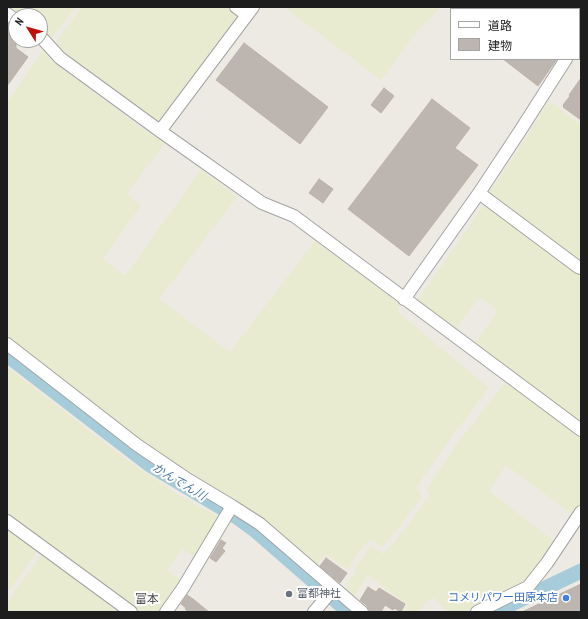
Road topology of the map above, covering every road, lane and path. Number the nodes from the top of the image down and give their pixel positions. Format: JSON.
{"nodes":[{"id":1,"x":236,"y":7,"type":"edge"},
{"id":2,"x":250,"y":11,"type":"edge"},
{"id":3,"x":48,"y":45,"type":"edge"},
{"id":4,"x":565,"y":60,"type":"edge"},
{"id":5,"x":160,"y":131,"type":"junction"},
{"id":6,"x":479,"y":193,"type":"junction"},
{"id":7,"x":581,"y":268,"type":"edge"},
{"id":8,"x":404,"y":299,"type":"junction"},
{"id":9,"x":7,"y":344,"type":"edge"},
{"id":10,"x":581,"y":430,"type":"edge"},
{"id":11,"x":232,"y":506,"type":"junction"},
{"id":12,"x":581,"y":512,"type":"edge"},
{"id":13,"x":7,"y":521,"type":"edge"},
{"id":14,"x":334,"y":588,"type":"junction"},
{"id":15,"x":131,"y":612,"type":"edge"},
{"id":16,"x":166,"y":612,"type":"edge"},
{"id":17,"x":314,"y":612,"type":"edge"},
{"id":18,"x":362,"y":612,"type":"edge"},
{"id":19,"x":477,"y":612,"type":"edge"}],
"edges":[{"from":1,"to":2,"type":"street"},
{"from":2,"to":5,"type":"street"},
{"from":3,"to":5,"type":"street"},
{"from":4,"to":6,"type":"street"},
{"from":5,"to":8,"type":"street"},
{"from":6,"to":7,"type":"street"},
{"from":6,"to":8,"type":"street"},
{"from":8,"to":10,"type":"street"},
{"from":9,"to":11,"type":"street"},
{"from":11,"to":14,"type":"street"},
{"from":11,"to":16,"type":"street"},
{"from":12,"to":19,"type":"street"},
{"from":13,"to":15,"type":"street"},
{"from":14,"to":17,"type":"street"},
{"from":14,"to":18,"type":"street"}]}
